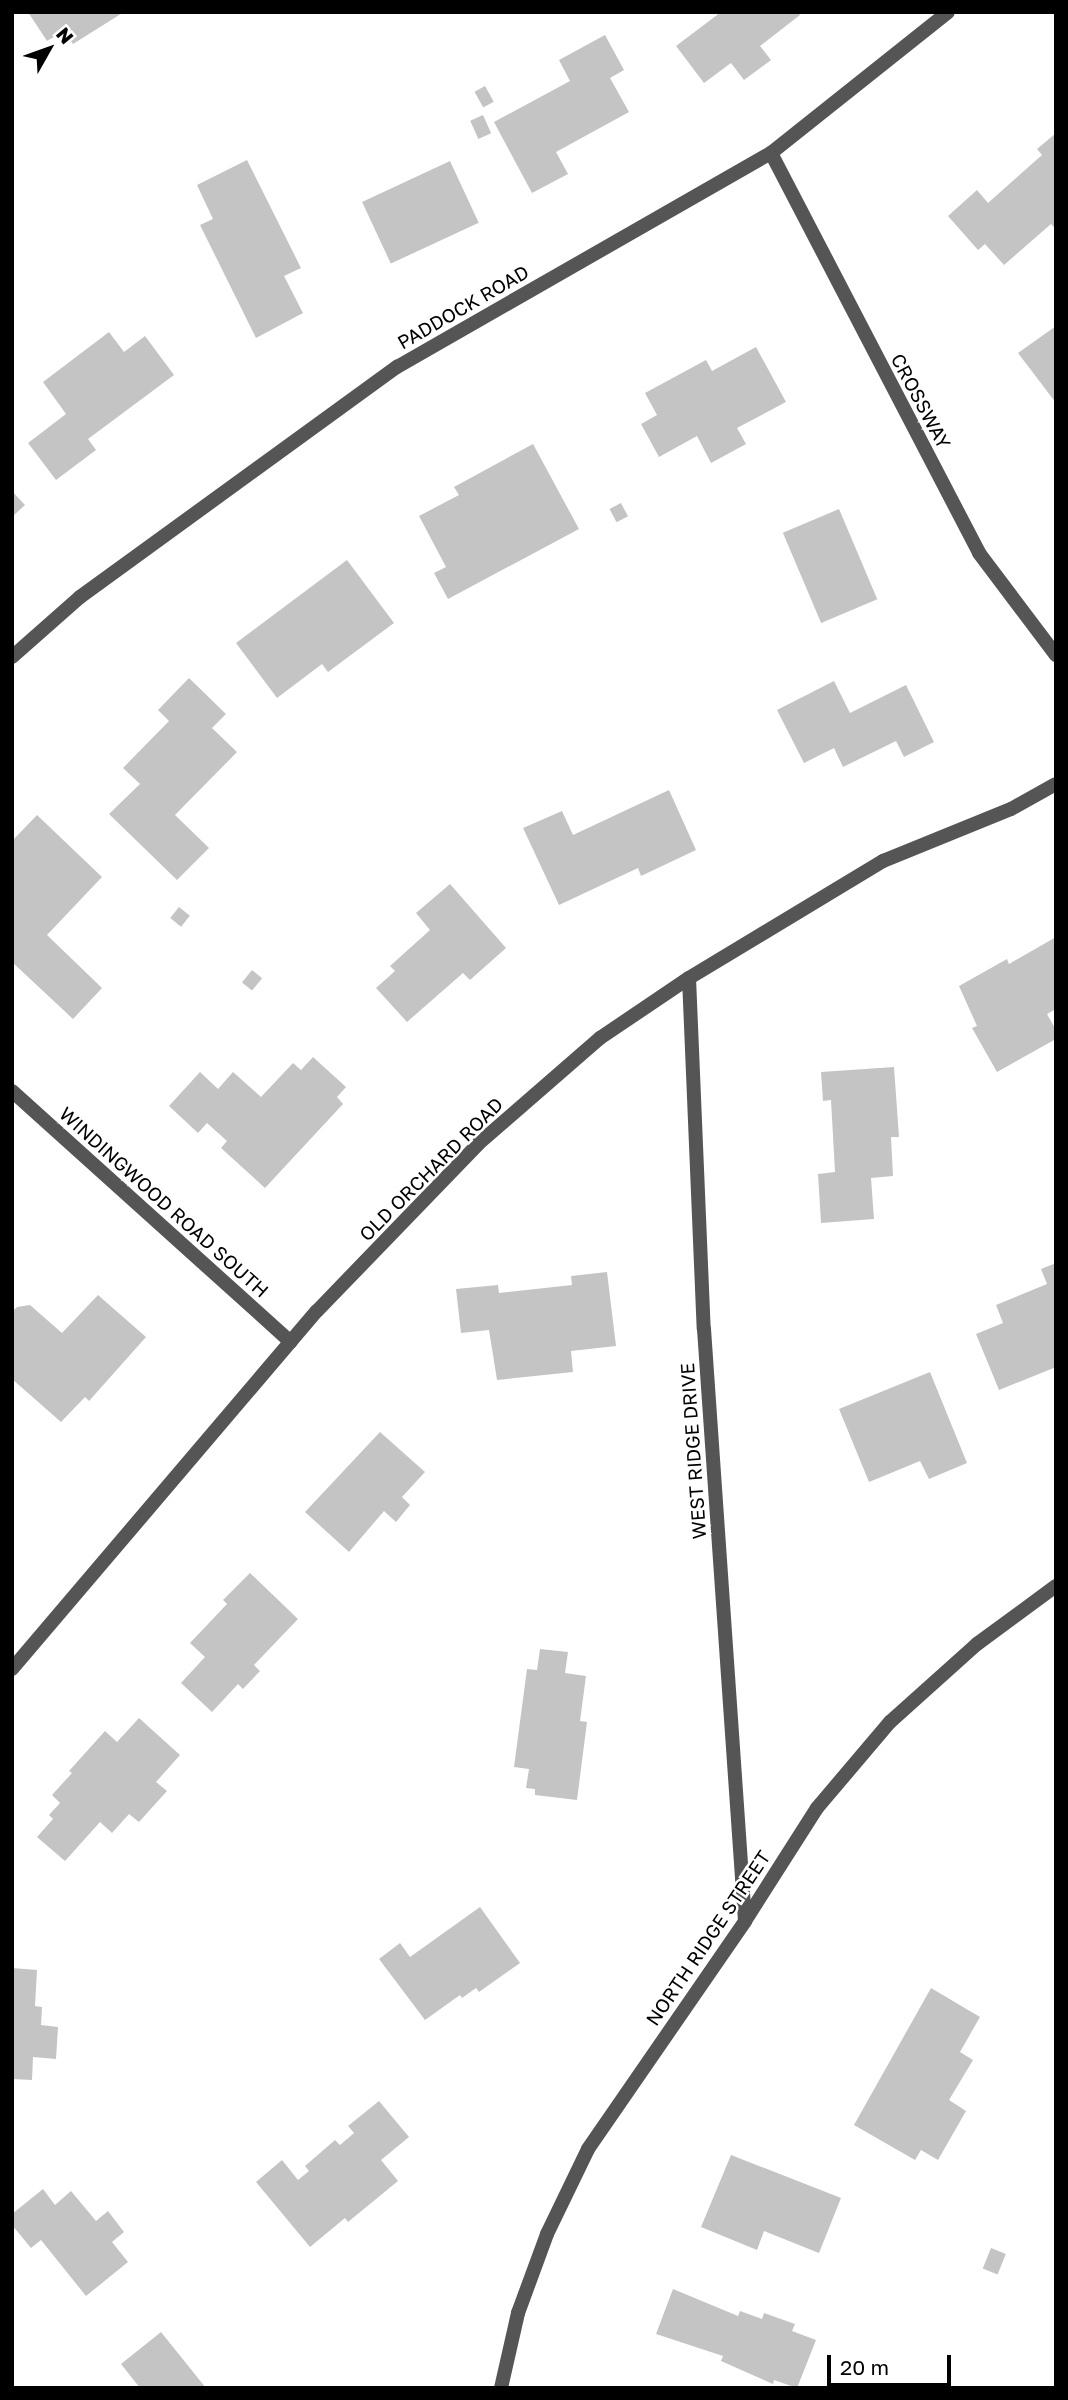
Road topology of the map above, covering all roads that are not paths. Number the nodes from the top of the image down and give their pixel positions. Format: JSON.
{"nodes":[{"id":1,"x":948,"y":12,"type":"edge"},
{"id":2,"x":771,"y":153,"type":"junction"},
{"id":3,"x":1056,"y":655,"type":"edge"},
{"id":4,"x":12,"y":657,"type":"edge"},
{"id":5,"x":1056,"y":784,"type":"edge"},
{"id":6,"x":689,"y":978,"type":"junction"},
{"id":7,"x":12,"y":1091,"type":"edge"},
{"id":8,"x":291,"y":1342,"type":"junction"},
{"id":9,"x":1056,"y":1586,"type":"edge"},
{"id":10,"x":12,"y":1669,"type":"edge"},
{"id":11,"x":745,"y":1921,"type":"junction"},
{"id":12,"x":501,"y":2388,"type":"edge"}],
"edges":[{"from":1,"to":2,"type":"street","name":"PADDOCK ROAD"},
{"from":2,"to":3,"type":"street","name":"CROSSWAY"},
{"from":2,"to":4,"type":"street","name":"PADDOCK ROAD"},
{"from":5,"to":6,"type":"street","name":"OLD ORCHARD ROAD"},
{"from":6,"to":8,"type":"street","name":"OLD ORCHARD ROAD"},
{"from":6,"to":11,"type":"street","name":"WEST RIDGE DRIVE"},
{"from":7,"to":8,"type":"street","name":"WINDINGWOOD ROAD SOUTH"},
{"from":8,"to":10,"type":"street","name":"OLD ORCHARD ROAD"},
{"from":9,"to":11,"type":"street","name":"NORTH RIDGE STREET"},
{"from":11,"to":12,"type":"street","name":"NORTH RIDGE STREET"}]}
